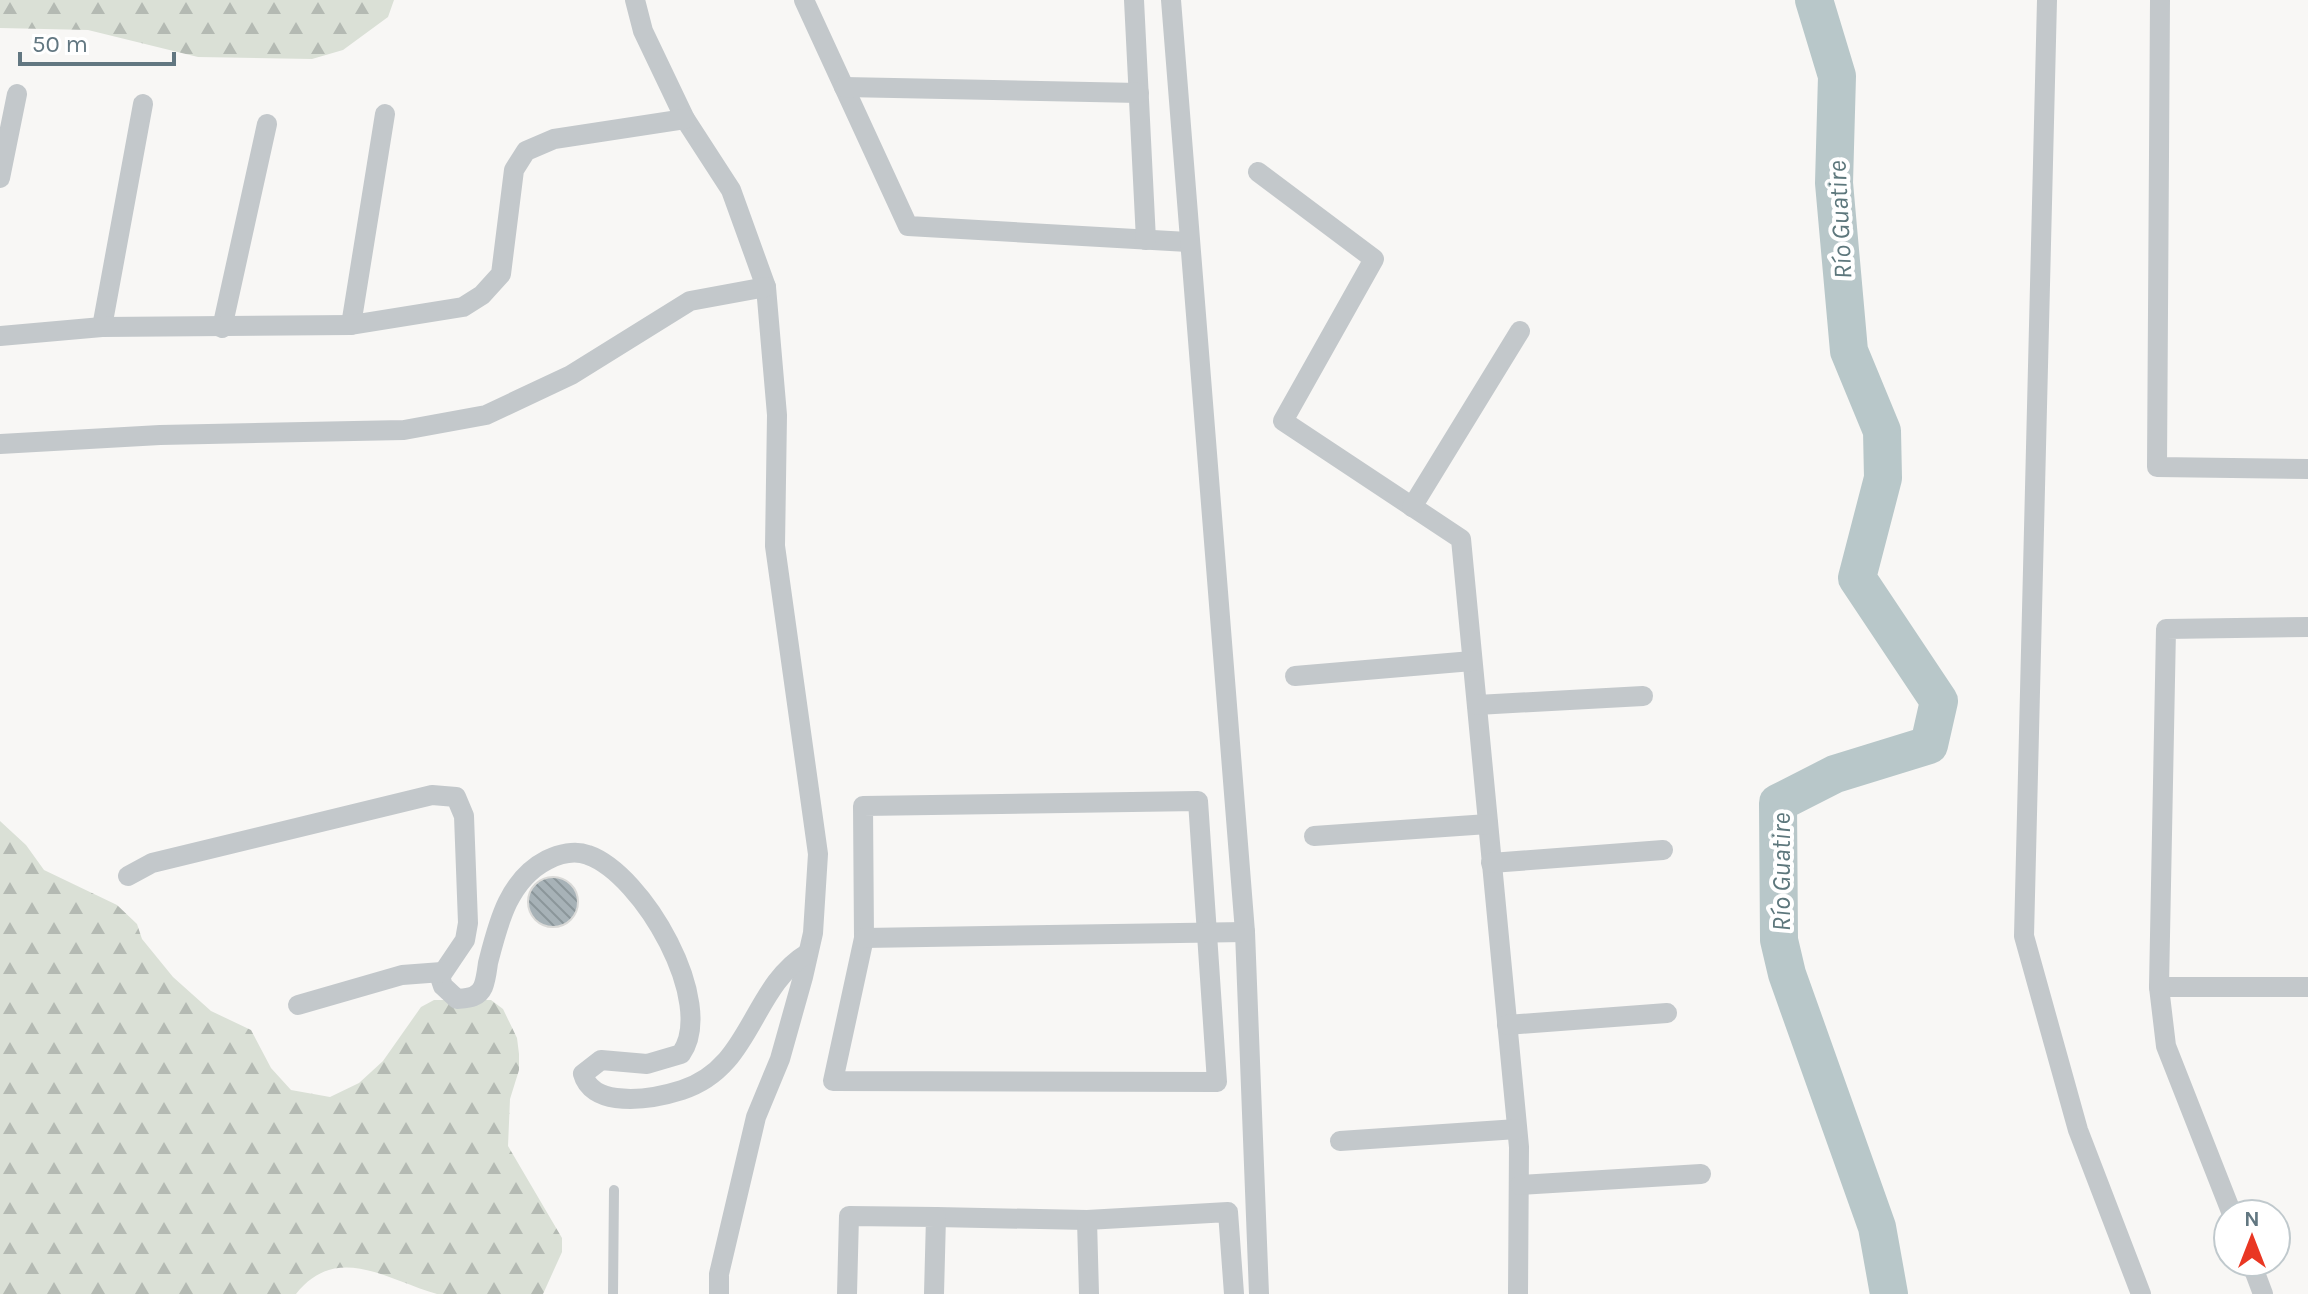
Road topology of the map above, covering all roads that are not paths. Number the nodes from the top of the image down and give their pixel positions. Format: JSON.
{"nodes":[{"id":1,"x":635,"y":0,"type":"edge"},
{"id":2,"x":804,"y":0,"type":"edge"},
{"id":3,"x":1134,"y":0,"type":"edge"},
{"id":4,"x":1171,"y":0,"type":"edge"},
{"id":5,"x":2047,"y":0,"type":"edge"},
{"id":6,"x":2160,"y":0,"type":"edge"},
{"id":7,"x":844,"y":87,"type":"junction"},
{"id":8,"x":1139,"y":93,"type":"junction"},
{"id":9,"x":17,"y":94,"type":"dead end"},
{"id":10,"x":143,"y":104,"type":"dead end"},
{"id":11,"x":385,"y":114,"type":"dead end"},
{"id":12,"x":685,"y":119,"type":"junction"},
{"id":13,"x":267,"y":124,"type":"dead end"},
{"id":14,"x":1258,"y":172,"type":"dead end"},
{"id":15,"x":0,"y":178,"type":"edge"},
{"id":16,"x":1146,"y":240,"type":"junction"},
{"id":17,"x":1188,"y":242,"type":"junction"},
{"id":18,"x":766,"y":287,"type":"junction"},
{"id":19,"x":351,"y":325,"type":"junction"},
{"id":20,"x":102,"y":327,"type":"junction"},
{"id":21,"x":222,"y":328,"type":"junction"},
{"id":22,"x":1520,"y":331,"type":"dead end"},
{"id":23,"x":0,"y":336,"type":"edge"},
{"id":24,"x":0,"y":444,"type":"edge"},
{"id":25,"x":2308,"y":469,"type":"edge"},
{"id":26,"x":1412,"y":507,"type":"junction"},
{"id":27,"x":2308,"y":627,"type":"edge"},
{"id":28,"x":1472,"y":661,"type":"junction"},
{"id":29,"x":1295,"y":676,"type":"dead end"},
{"id":30,"x":1643,"y":696,"type":"dead end"},
{"id":31,"x":1477,"y":705,"type":"junction"},
{"id":32,"x":1488,"y":824,"type":"junction"},
{"id":33,"x":1314,"y":836,"type":"dead end"},
{"id":34,"x":1663,"y":850,"type":"dead end"},
{"id":35,"x":1491,"y":863,"type":"junction"},
{"id":36,"x":128,"y":876,"type":"dead end"},
{"id":37,"x":1245,"y":932,"type":"junction"},
{"id":38,"x":1206,"y":933,"type":"junction"},
{"id":39,"x":864,"y":938,"type":"junction"},
{"id":40,"x":808,"y":953,"type":"junction"},
{"id":41,"x":442,"y":972,"type":"junction"},
{"id":42,"x":2159,"y":987,"type":"junction"},
{"id":43,"x":2308,"y":987,"type":"edge"},
{"id":44,"x":298,"y":1005,"type":"dead end"},
{"id":45,"x":1667,"y":1013,"type":"dead end"},
{"id":46,"x":1507,"y":1025,"type":"junction"},
{"id":47,"x":1517,"y":1129,"type":"junction"},
{"id":48,"x":1340,"y":1141,"type":"dead end"},
{"id":49,"x":1701,"y":1174,"type":"dead end"},
{"id":50,"x":1520,"y":1185,"type":"junction"},
{"id":51,"x":614,"y":1190,"type":"dead end"},
{"id":52,"x":2226,"y":1198,"type":"edge"},
{"id":53,"x":936,"y":1217,"type":"junction"},
{"id":54,"x":1087,"y":1220,"type":"junction"},
{"id":55,"x":613,"y":1294,"type":"edge"},
{"id":56,"x":719,"y":1294,"type":"edge"},
{"id":57,"x":847,"y":1294,"type":"edge"},
{"id":58,"x":934,"y":1294,"type":"edge"},
{"id":59,"x":1089,"y":1294,"type":"edge"},
{"id":60,"x":1234,"y":1294,"type":"edge"},
{"id":61,"x":1259,"y":1294,"type":"edge"},
{"id":62,"x":1518,"y":1294,"type":"edge"},
{"id":63,"x":2141,"y":1294,"type":"edge"}],
"edges":[{"from":1,"to":12,"type":"street"},
{"from":2,"to":7,"type":"street"},
{"from":3,"to":8,"type":"street"},
{"from":4,"to":17,"type":"street"},
{"from":5,"to":63,"type":"street"},
{"from":6,"to":25,"type":"street"},
{"from":7,"to":8,"type":"street"},
{"from":7,"to":16,"type":"street"},
{"from":8,"to":16,"type":"street"},
{"from":9,"to":15,"type":"street"},
{"from":10,"to":20,"type":"street"},
{"from":11,"to":19,"type":"street"},
{"from":12,"to":18,"type":"street"},
{"from":12,"to":19,"type":"street"},
{"from":13,"to":21,"type":"street"},
{"from":14,"to":26,"type":"street"},
{"from":16,"to":17,"type":"street"},
{"from":17,"to":37,"type":"street"},
{"from":18,"to":24,"type":"street"},
{"from":18,"to":40,"type":"street"},
{"from":19,"to":21,"type":"street"},
{"from":20,"to":21,"type":"street"},
{"from":20,"to":23,"type":"street"},
{"from":22,"to":26,"type":"street"},
{"from":26,"to":28,"type":"street"},
{"from":27,"to":42,"type":"street"},
{"from":28,"to":29,"type":"street"},
{"from":28,"to":31,"type":"street"},
{"from":30,"to":31,"type":"street"},
{"from":31,"to":32,"type":"street"},
{"from":32,"to":33,"type":"street"},
{"from":32,"to":35,"type":"street"},
{"from":34,"to":35,"type":"street"},
{"from":35,"to":46,"type":"street"},
{"from":36,"to":41,"type":"street"},
{"from":37,"to":38,"type":"street"},
{"from":37,"to":61,"type":"street"},
{"from":38,"to":39,"type":"street"},
{"from":38,"to":39,"type":"street"},
{"from":38,"to":39,"type":"street"},
{"from":40,"to":41,"type":"street"},
{"from":40,"to":56,"type":"street"},
{"from":41,"to":44,"type":"street"},
{"from":42,"to":43,"type":"street"},
{"from":42,"to":52,"type":"street"},
{"from":45,"to":46,"type":"street"},
{"from":46,"to":47,"type":"street"},
{"from":47,"to":48,"type":"street"},
{"from":47,"to":50,"type":"street"},
{"from":49,"to":50,"type":"street"},
{"from":50,"to":62,"type":"street"},
{"from":51,"to":55,"type":"lane"},
{"from":53,"to":54,"type":"street"},
{"from":53,"to":57,"type":"street"},
{"from":53,"to":58,"type":"street"},
{"from":54,"to":59,"type":"street"},
{"from":54,"to":60,"type":"street"}]}
